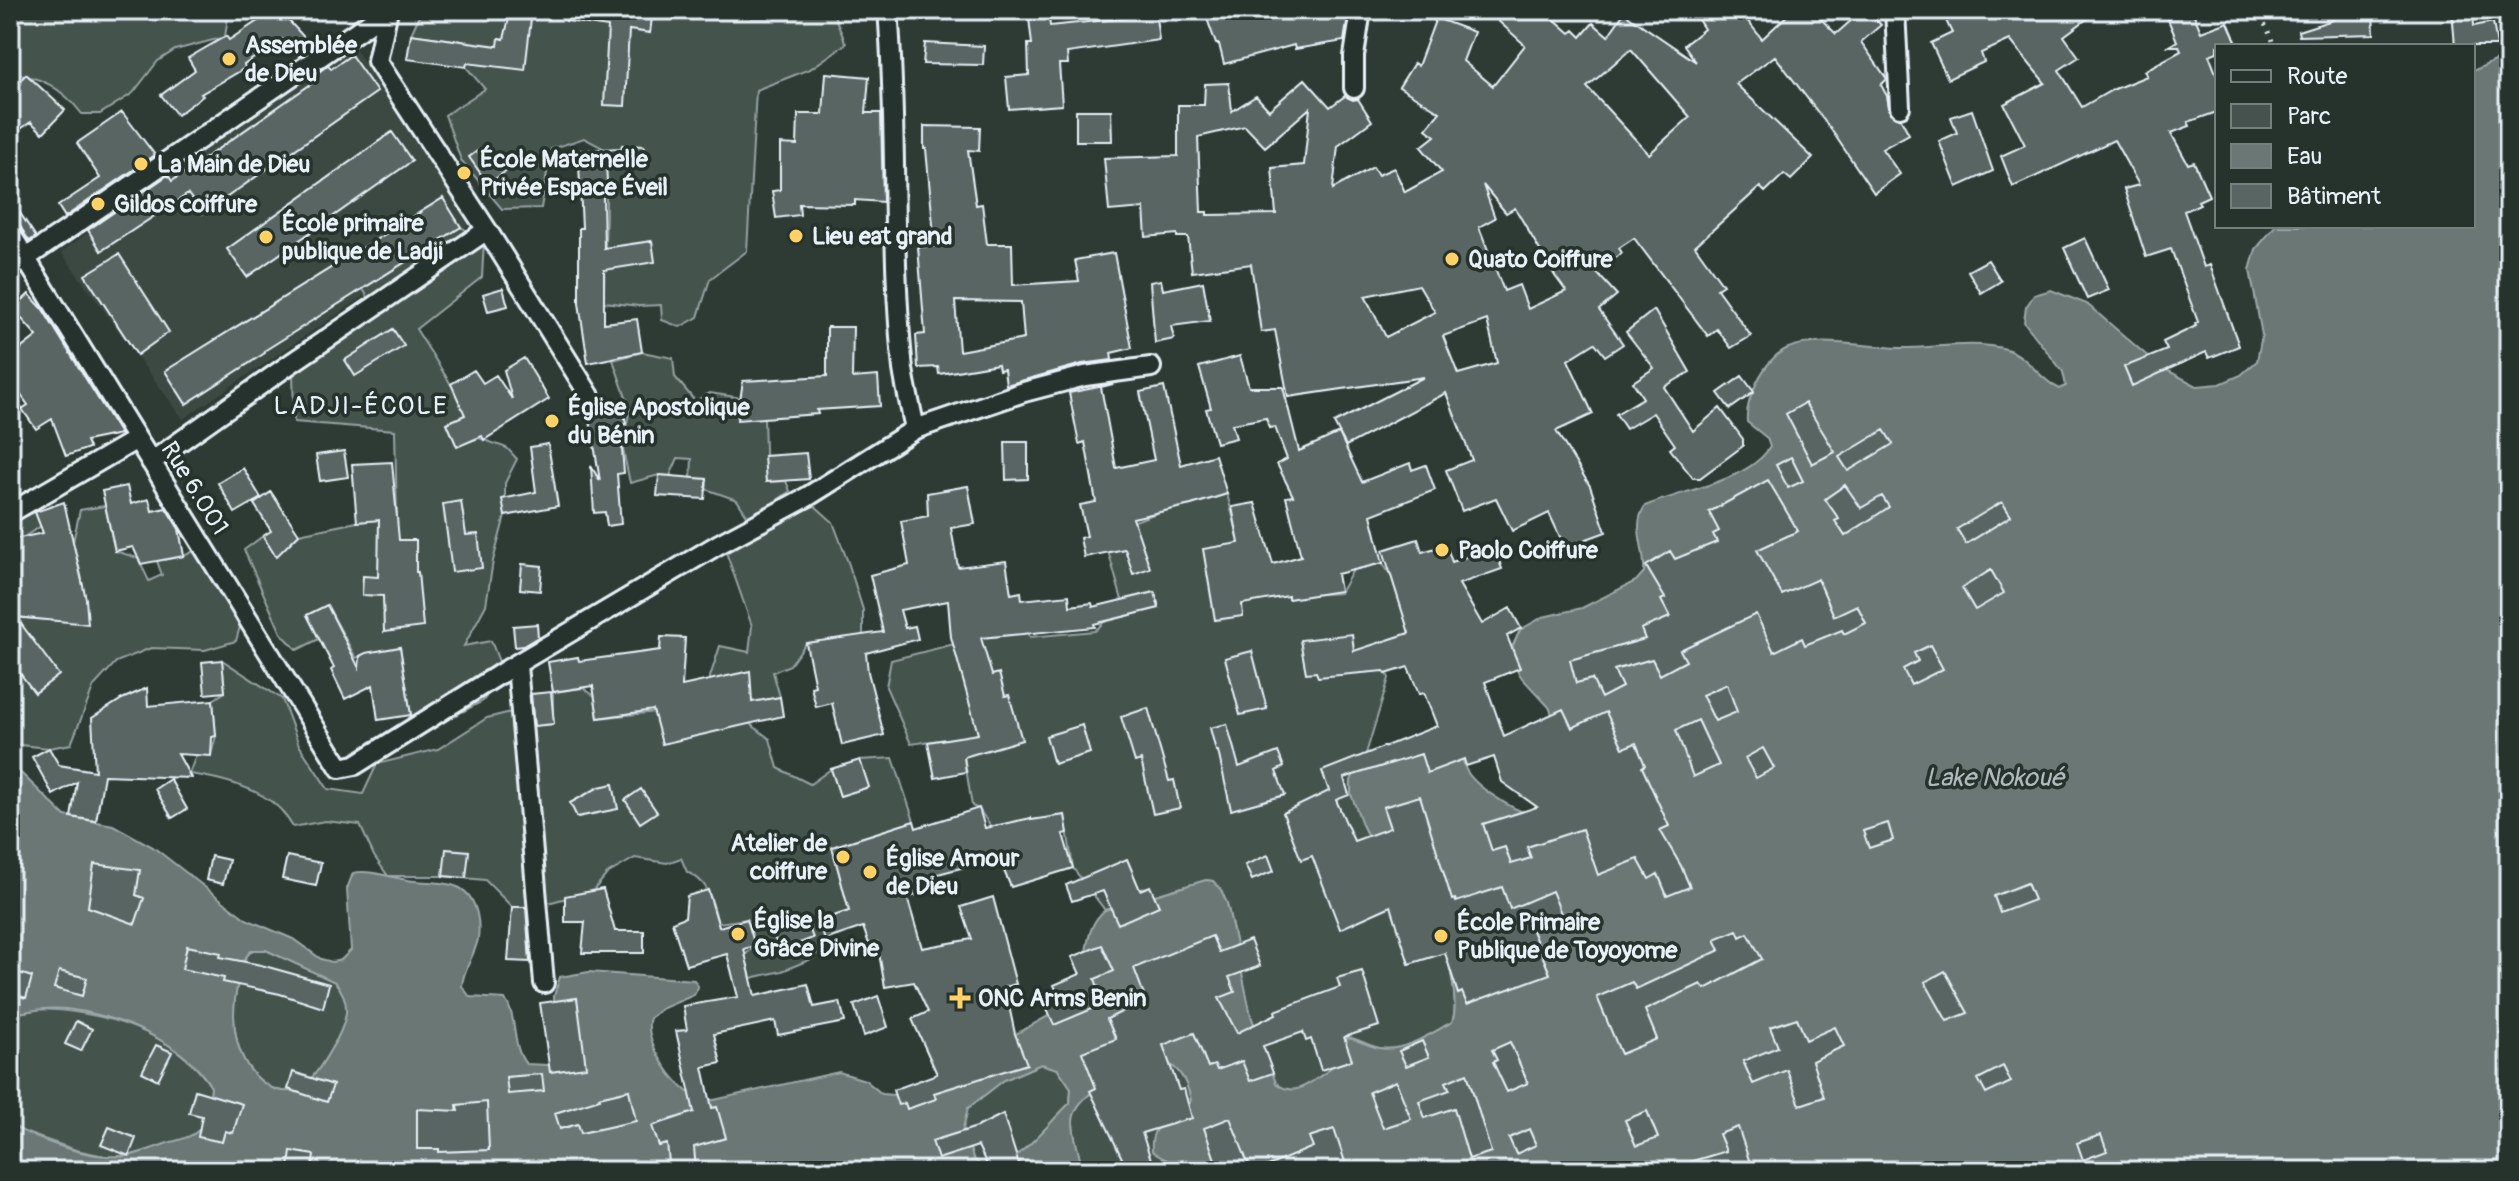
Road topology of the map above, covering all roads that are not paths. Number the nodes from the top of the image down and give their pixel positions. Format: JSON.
{"nodes":[{"id":1,"x":888,"y":10,"type":"edge"},
{"id":2,"x":1361,"y":10,"type":"edge"},
{"id":3,"x":1895,"y":10,"type":"edge"},
{"id":4,"x":1354,"y":88,"type":"dead end"},
{"id":5,"x":1900,"y":107,"type":"dead end"},
{"id":6,"x":487,"y":230,"type":"junction"},
{"id":7,"x":10,"y":233,"type":"edge"},
{"id":8,"x":18,"y":264,"type":"edge"},
{"id":9,"x":1151,"y":367,"type":"dead end"},
{"id":10,"x":590,"y":396,"type":"dead end"},
{"id":11,"x":915,"y":429,"type":"junction"},
{"id":12,"x":137,"y":439,"type":"junction"},
{"id":13,"x":151,"y":462,"type":"junction"},
{"id":14,"x":10,"y":513,"type":"edge"},
{"id":15,"x":517,"y":665,"type":"junction"},
{"id":16,"x":544,"y":983,"type":"dead end"}],
"edges":[{"from":1,"to":11,"type":"street"},
{"from":2,"to":4,"type":"street"},
{"from":3,"to":5,"type":"street"},
{"from":6,"to":8,"type":"street"},
{"from":6,"to":10,"type":"street"},
{"from":6,"to":13,"type":"street"},
{"from":7,"to":8,"type":"street","name":"Rue 6.001"},
{"from":8,"to":12,"type":"street","name":"Rue 6.001"},
{"from":9,"to":11,"type":"street"},
{"from":11,"to":15,"type":"street"},
{"from":12,"to":13,"type":"street","name":"Rue 6.001"},
{"from":12,"to":14,"type":"street"},
{"from":13,"to":15,"type":"street","name":"Rue 6.001"},
{"from":15,"to":16,"type":"street"}]}
